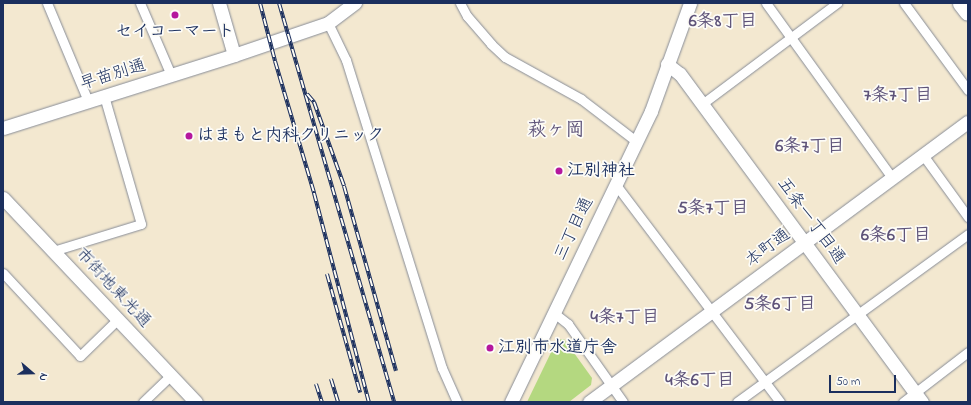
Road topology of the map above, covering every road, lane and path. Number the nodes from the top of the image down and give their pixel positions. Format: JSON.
{"nodes":[{"id":1,"x":47,"y":3,"type":"edge"},
{"id":2,"x":140,"y":3,"type":"edge"},
{"id":3,"x":219,"y":3,"type":"edge"},
{"id":4,"x":355,"y":3,"type":"edge"},
{"id":5,"x":460,"y":3,"type":"edge"},
{"id":6,"x":690,"y":3,"type":"edge"},
{"id":7,"x":766,"y":3,"type":"edge"},
{"id":8,"x":837,"y":3,"type":"edge"},
{"id":9,"x":904,"y":3,"type":"edge"},
{"id":10,"x":962,"y":3,"type":"edge"},
{"id":11,"x":968,"y":12,"type":"edge"},
{"id":12,"x":328,"y":23,"type":"junction"},
{"id":13,"x":791,"y":38,"type":"junction"},
{"id":14,"x":234,"y":56,"type":"junction"},
{"id":15,"x":667,"y":64,"type":"junction"},
{"id":16,"x":171,"y":75,"type":"junction"},
{"id":17,"x":968,"y":90,"type":"edge"},
{"id":18,"x":104,"y":96,"type":"junction"},
{"id":19,"x":88,"y":101,"type":"junction"},
{"id":20,"x":702,"y":104,"type":"junction"},
{"id":21,"x":968,"y":122,"type":"edge"},
{"id":22,"x":4,"y":124,"type":"edge"},
{"id":23,"x":636,"y":141,"type":"junction"},
{"id":24,"x":923,"y":155,"type":"junction"},
{"id":25,"x":892,"y":178,"type":"junction"},
{"id":26,"x":616,"y":185,"type":"junction"},
{"id":27,"x":3,"y":198,"type":"edge"},
{"id":28,"x":968,"y":217,"type":"edge"},
{"id":29,"x":968,"y":234,"type":"edge"},
{"id":30,"x":805,"y":243,"type":"junction"},
{"id":31,"x":53,"y":251,"type":"junction"},
{"id":32,"x":3,"y":273,"type":"edge"},
{"id":33,"x":713,"y":311,"type":"junction"},
{"id":34,"x":554,"y":313,"type":"junction"},
{"id":35,"x":857,"y":314,"type":"junction"},
{"id":36,"x":118,"y":319,"type":"junction"},
{"id":37,"x":968,"y":352,"type":"edge"},
{"id":38,"x":171,"y":375,"type":"junction"},
{"id":39,"x":765,"y":381,"type":"junction"},
{"id":40,"x":610,"y":386,"type":"junction"},
{"id":41,"x":918,"y":397,"type":"edge"},
{"id":42,"x":143,"y":402,"type":"edge"},
{"id":43,"x":196,"y":402,"type":"edge"},
{"id":44,"x":457,"y":402,"type":"edge"},
{"id":45,"x":511,"y":402,"type":"edge"},
{"id":46,"x":589,"y":402,"type":"edge"},
{"id":47,"x":622,"y":402,"type":"edge"},
{"id":48,"x":737,"y":402,"type":"edge"},
{"id":49,"x":780,"y":402,"type":"edge"},
{"id":50,"x":902,"y":402,"type":"edge"}],
"edges":[{"from":1,"to":19,"type":"street"},
{"from":2,"to":16,"type":"street"},
{"from":3,"to":14,"type":"street"},
{"from":4,"to":12,"type":"street","name":"早苗別通"},
{"from":5,"to":23,"type":"street"},
{"from":6,"to":15,"type":"street","name":"三丁目通"},
{"from":7,"to":13,"type":"street"},
{"from":8,"to":13,"type":"street"},
{"from":9,"to":17,"type":"street"},
{"from":10,"to":11,"type":"highway"},
{"from":12,"to":14,"type":"street","name":"早苗別通"},
{"from":12,"to":44,"type":"street"},
{"from":13,"to":20,"type":"street"},
{"from":13,"to":25,"type":"street"},
{"from":14,"to":16,"type":"street","name":"早苗別通"},
{"from":15,"to":20,"type":"street","name":"五条一丁目通"},
{"from":15,"to":23,"type":"street","name":"三丁目通"},
{"from":16,"to":18,"type":"street","name":"早苗別通"},
{"from":18,"to":19,"type":"street","name":"早苗別通"},
{"from":18,"to":31,"type":"street"},
{"from":19,"to":22,"type":"street","name":"早苗別通"},
{"from":20,"to":30,"type":"street","name":"五条一丁目通"},
{"from":21,"to":24,"type":"street","name":"本町通"},
{"from":23,"to":26,"type":"street","name":"三丁目通"},
{"from":24,"to":25,"type":"street","name":"本町通"},
{"from":24,"to":28,"type":"street"},
{"from":25,"to":30,"type":"street","name":"本町通"},
{"from":26,"to":33,"type":"street"},
{"from":26,"to":34,"type":"street","name":"三丁目通"},
{"from":27,"to":31,"type":"street","name":"市街地東光通"},
{"from":29,"to":35,"type":"street"},
{"from":30,"to":33,"type":"street","name":"本町通"},
{"from":30,"to":35,"type":"street","name":"五条一丁目通"},
{"from":31,"to":36,"type":"street","name":"市街地東光通"},
{"from":32,"to":36,"type":"street"},
{"from":33,"to":39,"type":"street"},
{"from":33,"to":40,"type":"street","name":"本町通"},
{"from":34,"to":40,"type":"street"},
{"from":34,"to":45,"type":"street","name":"三丁目通"},
{"from":35,"to":39,"type":"street"},
{"from":35,"to":41,"type":"street","name":"五条一丁目通"},
{"from":36,"to":38,"type":"street","name":"市街地東光通"},
{"from":37,"to":41,"type":"street"},
{"from":38,"to":42,"type":"street"},
{"from":38,"to":43,"type":"street","name":"市街地東光通"},
{"from":39,"to":48,"type":"street"},
{"from":39,"to":49,"type":"street"},
{"from":40,"to":46,"type":"street","name":"本町通"},
{"from":40,"to":47,"type":"street"},
{"from":41,"to":50,"type":"street"}]}
